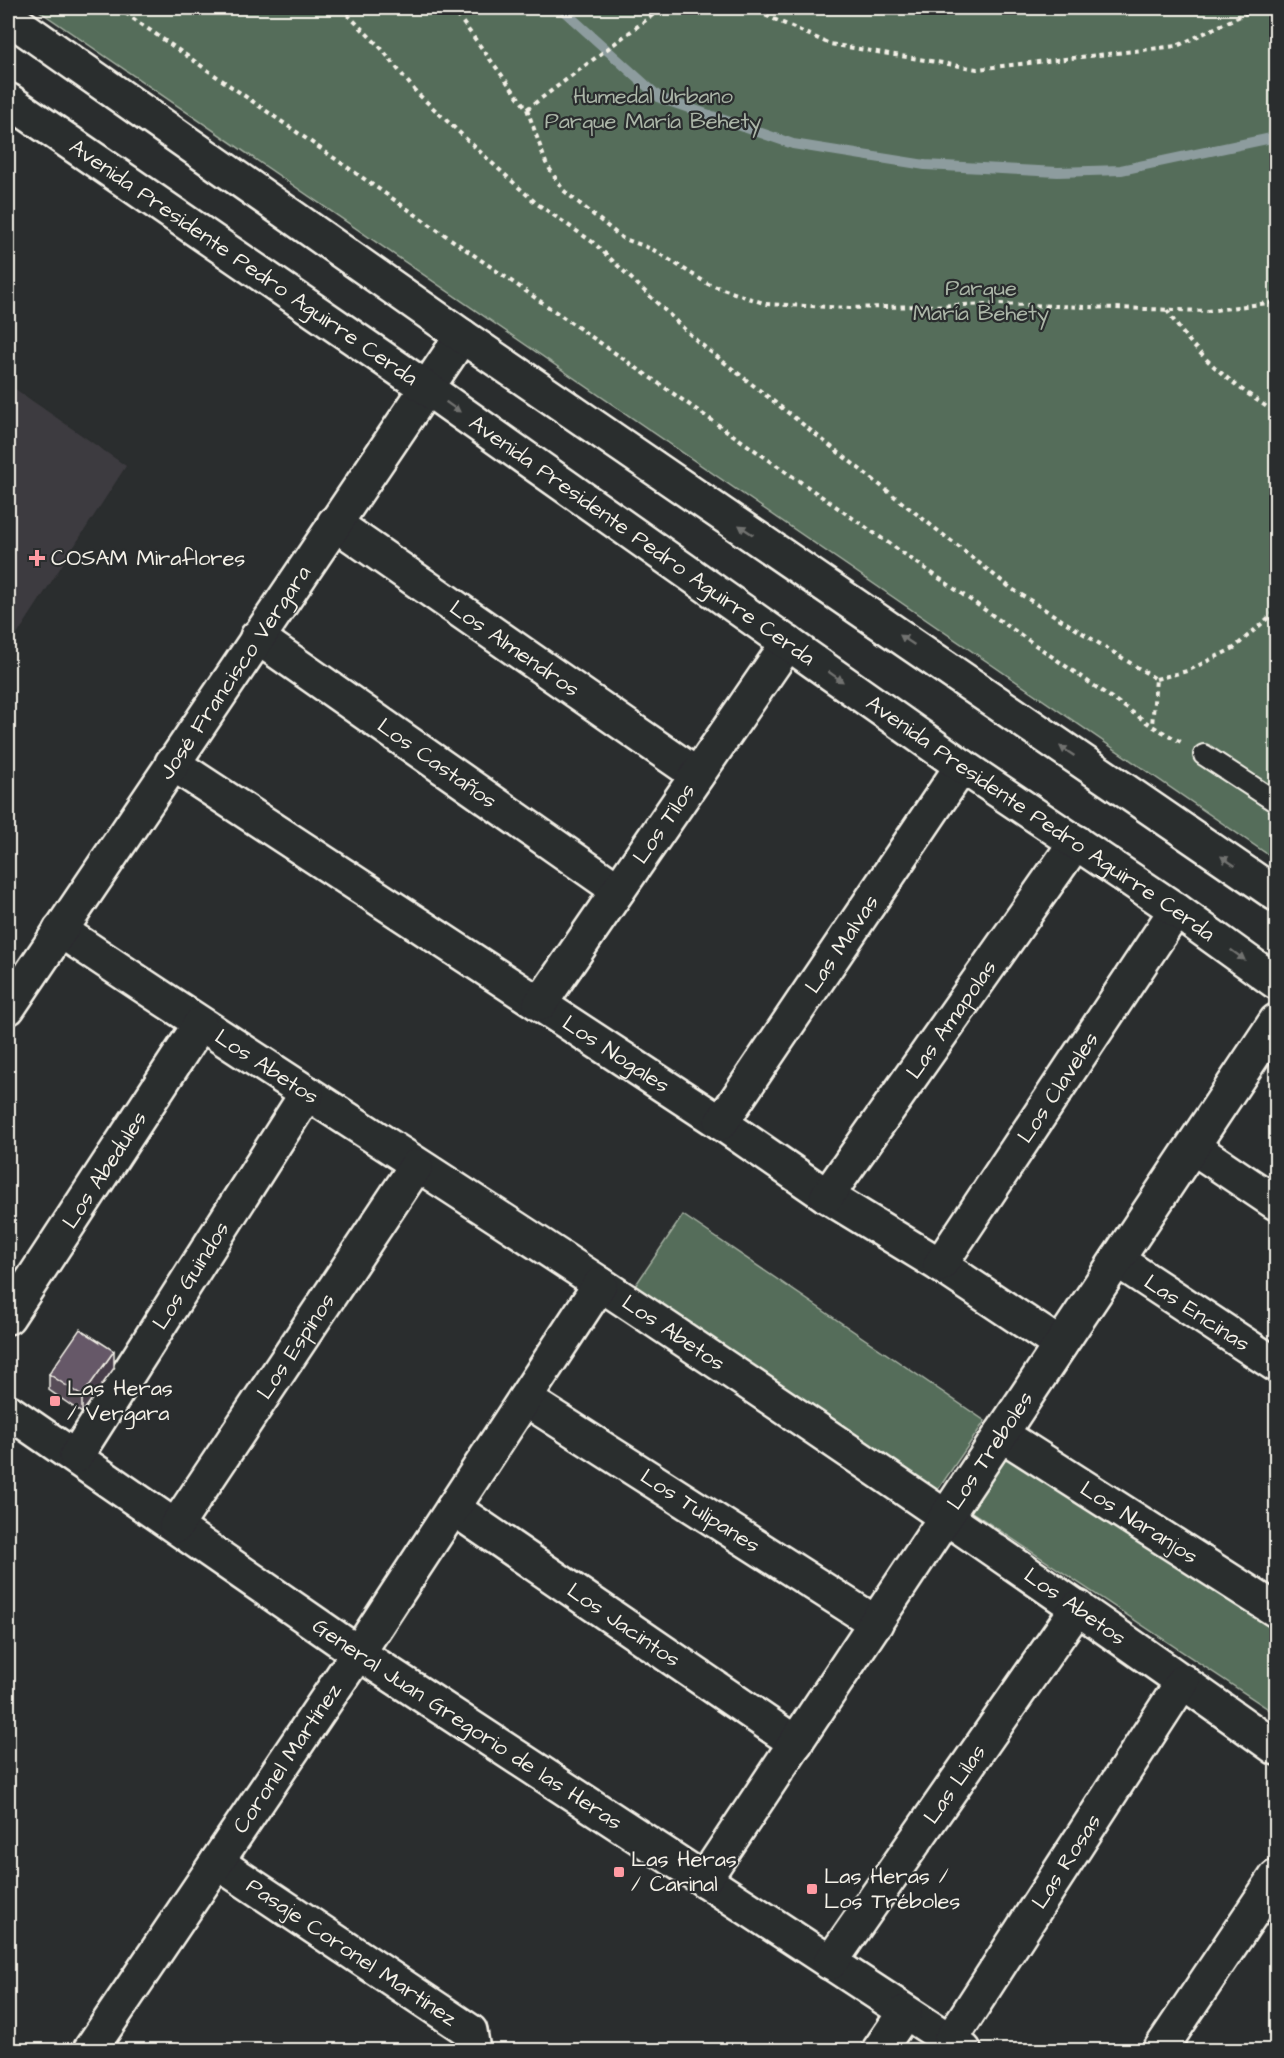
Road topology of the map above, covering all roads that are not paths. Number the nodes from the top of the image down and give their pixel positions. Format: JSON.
{"nodes":[{"id":1,"x":8,"y":17,"type":"edge"},
{"id":2,"x":8,"y":100,"type":"edge"},
{"id":3,"x":462,"y":336,"type":"junction"},
{"id":4,"x":425,"y":387,"type":"junction"},
{"id":5,"x":334,"y":522,"type":"junction"},
{"id":6,"x":257,"y":637,"type":"junction"},
{"id":7,"x":788,"y":643,"type":"junction"},
{"id":8,"x":1204,"y":755,"type":"dead end"},
{"id":9,"x":172,"y":763,"type":"junction"},
{"id":10,"x":962,"y":766,"type":"junction"},
{"id":11,"x":698,"y":775,"type":"junction"},
{"id":12,"x":1276,"y":802,"type":"edge"},
{"id":13,"x":1076,"y":842,"type":"junction"},
{"id":14,"x":618,"y":890,"type":"junction"},
{"id":15,"x":1276,"y":894,"type":"edge"},
{"id":16,"x":1176,"y":910,"type":"junction"},
{"id":17,"x":60,"y":930,"type":"junction"},
{"id":18,"x":1276,"y":982,"type":"edge"},
{"id":19,"x":540,"y":1004,"type":"junction"},
{"id":20,"x":8,"y":1008,"type":"edge"},
{"id":21,"x":1276,"y":1021,"type":"edge"},
{"id":22,"x":200,"y":1024,"type":"junction"},
{"id":23,"x":307,"y":1093,"type":"junction"},
{"id":24,"x":721,"y":1123,"type":"junction"},
{"id":25,"x":1193,"y":1147,"type":"junction"},
{"id":26,"x":416,"y":1166,"type":"junction"},
{"id":27,"x":827,"y":1196,"type":"junction"},
{"id":28,"x":1276,"y":1203,"type":"edge"},
{"id":29,"x":1117,"y":1260,"type":"junction"},
{"id":30,"x":940,"y":1265,"type":"junction"},
{"id":31,"x":600,"y":1284,"type":"junction"},
{"id":32,"x":8,"y":1317,"type":"edge"},
{"id":33,"x":1060,"y":1345,"type":"junction"},
{"id":34,"x":1276,"y":1365,"type":"edge"},
{"id":35,"x":525,"y":1399,"type":"junction"},
{"id":36,"x":8,"y":1411,"type":"edge"},
{"id":37,"x":1001,"y":1434,"type":"junction"},
{"id":38,"x":76,"y":1456,"type":"junction"},
{"id":39,"x":453,"y":1508,"type":"junction"},
{"id":40,"x":946,"y":1518,"type":"junction"},
{"id":41,"x":176,"y":1526,"type":"junction"},
{"id":42,"x":1078,"y":1606,"type":"junction"},
{"id":43,"x":1276,"y":1610,"type":"edge"},
{"id":44,"x":876,"y":1623,"type":"junction"},
{"id":45,"x":358,"y":1653,"type":"junction"},
{"id":46,"x":1183,"y":1681,"type":"junction"},
{"id":47,"x":796,"y":1743,"type":"junction"},
{"id":48,"x":1276,"y":1748,"type":"edge"},
{"id":49,"x":217,"y":1862,"type":"junction"},
{"id":50,"x":1276,"y":1877,"type":"edge"},
{"id":51,"x":704,"y":1880,"type":"junction"},
{"id":52,"x":830,"y":1963,"type":"junction"},
{"id":53,"x":905,"y":2012,"type":"junction"},
{"id":54,"x":957,"y":2046,"type":"edge"},
{"id":55,"x":90,"y":2050,"type":"edge"},
{"id":56,"x":473,"y":2050,"type":"edge"},
{"id":57,"x":879,"y":2050,"type":"edge"},
{"id":58,"x":1160,"y":2050,"type":"edge"}],
"edges":[{"from":1,"to":3,"type":"street"},
{"from":2,"to":4,"type":"street","name":"Avenida Presidente Pedro Aguirre Cerda"},
{"from":3,"to":4,"type":"street","name":"José Francisco Vergara"},
{"from":15,"to":3,"type":"street","one_way":true},
{"from":4,"to":5,"type":"street","name":"José Francisco Vergara"},
{"from":4,"to":7,"type":"street","name":"Avenida Presidente Pedro Aguirre Cerda","one_way":true},
{"from":5,"to":6,"type":"street","name":"José Francisco Vergara"},
{"from":5,"to":11,"type":"street","name":"Los Almendros"},
{"from":6,"to":9,"type":"street","name":"José Francisco Vergara"},
{"from":6,"to":14,"type":"street","name":"Los Castaños"},
{"from":7,"to":10,"type":"street","name":"Avenida Presidente Pedro Aguirre Cerda","one_way":true},
{"from":7,"to":11,"type":"street","name":"Los Tilos"},
{"from":8,"to":12,"type":"lane"},
{"from":9,"to":17,"type":"street","name":"José Francisco Vergara"},
{"from":9,"to":19,"type":"street","name":"Los Nogales"},
{"from":10,"to":13,"type":"street","name":"Avenida Presidente Pedro Aguirre Cerda"},
{"from":10,"to":24,"type":"street","name":"Las Malvas"},
{"from":11,"to":14,"type":"street","name":"Los Tilos"},
{"from":13,"to":16,"type":"street","name":"Avenida Presidente Pedro Aguirre Cerda"},
{"from":13,"to":27,"type":"street","name":"Las Amapolas"},
{"from":14,"to":19,"type":"street","name":"Los Tilos"},
{"from":16,"to":18,"type":"street","name":"Avenida Presidente Pedro Aguirre Cerda","one_way":true},
{"from":16,"to":30,"type":"street","name":"Los Claveles"},
{"from":17,"to":20,"type":"street","name":"José Francisco Vergara"},
{"from":17,"to":22,"type":"street","name":"Los Abetos"},
{"from":19,"to":24,"type":"street","name":"Los Nogales"},
{"from":21,"to":25,"type":"street","name":"Los Treboles"},
{"from":22,"to":23,"type":"street","name":"Los Abetos"},
{"from":22,"to":32,"type":"street","name":"Los Abedules"},
{"from":23,"to":26,"type":"street","name":"Los Abetos"},
{"from":23,"to":38,"type":"street","name":"Los Guindos"},
{"from":24,"to":27,"type":"street","name":"Los Nogales"},
{"from":25,"to":28,"type":"street"},
{"from":25,"to":29,"type":"street","name":"Los Treboles"},
{"from":26,"to":31,"type":"street","name":"Los Abetos"},
{"from":26,"to":41,"type":"street","name":"Los Espinos"},
{"from":27,"to":30,"type":"street","name":"Los Nogales"},
{"from":29,"to":33,"type":"street","name":"Los Treboles"},
{"from":29,"to":34,"type":"street","name":"Las Encinas"},
{"from":30,"to":33,"type":"street","name":"Los Nogales"},
{"from":31,"to":35,"type":"street","name":"Coronel Martínez"},
{"from":31,"to":40,"type":"street","name":"Los Abetos"},
{"from":33,"to":37,"type":"street","name":"Los Treboles"},
{"from":35,"to":39,"type":"street","name":"Coronel Martínez"},
{"from":35,"to":44,"type":"street","name":"Los Tulipanes"},
{"from":36,"to":38,"type":"street","name":"General Juan Gregorio de las Heras"},
{"from":37,"to":40,"type":"street","name":"Los Treboles"},
{"from":37,"to":43,"type":"street","name":"Los Naranjos"},
{"from":38,"to":41,"type":"street","name":"General Juan Gregorio de las Heras"},
{"from":39,"to":45,"type":"street","name":"Coronel Martínez"},
{"from":39,"to":47,"type":"street","name":"Los Jacintos"},
{"from":40,"to":42,"type":"street","name":"Los Abetos"},
{"from":40,"to":44,"type":"street","name":"Los Treboles"},
{"from":41,"to":45,"type":"street","name":"General Juan Gregorio de las Heras"},
{"from":42,"to":46,"type":"street","name":"Los Abetos"},
{"from":42,"to":52,"type":"street","name":"Las Lilas"},
{"from":44,"to":47,"type":"street","name":"Los Treboles"},
{"from":45,"to":49,"type":"street","name":"Coronel Martínez"},
{"from":45,"to":51,"type":"street","name":"General Juan Gregorio de las Heras"},
{"from":46,"to":48,"type":"street","name":"Los Abetos"},
{"from":46,"to":54,"type":"street","name":"Las Rosas"},
{"from":47,"to":51,"type":"street","name":"Los Treboles"},
{"from":49,"to":55,"type":"street","name":"Coronel Martínez"},
{"from":49,"to":56,"type":"street","name":"Pasaje Coronel Martínez"},
{"from":50,"to":58,"type":"street"},
{"from":51,"to":52,"type":"street","name":"General Juan Gregorio de las Heras"},
{"from":52,"to":53,"type":"street","name":"General Juan Gregorio de las Heras"},
{"from":53,"to":54,"type":"street","name":"General Juan Gregorio de las Heras"},
{"from":53,"to":57,"type":"street"}]}
